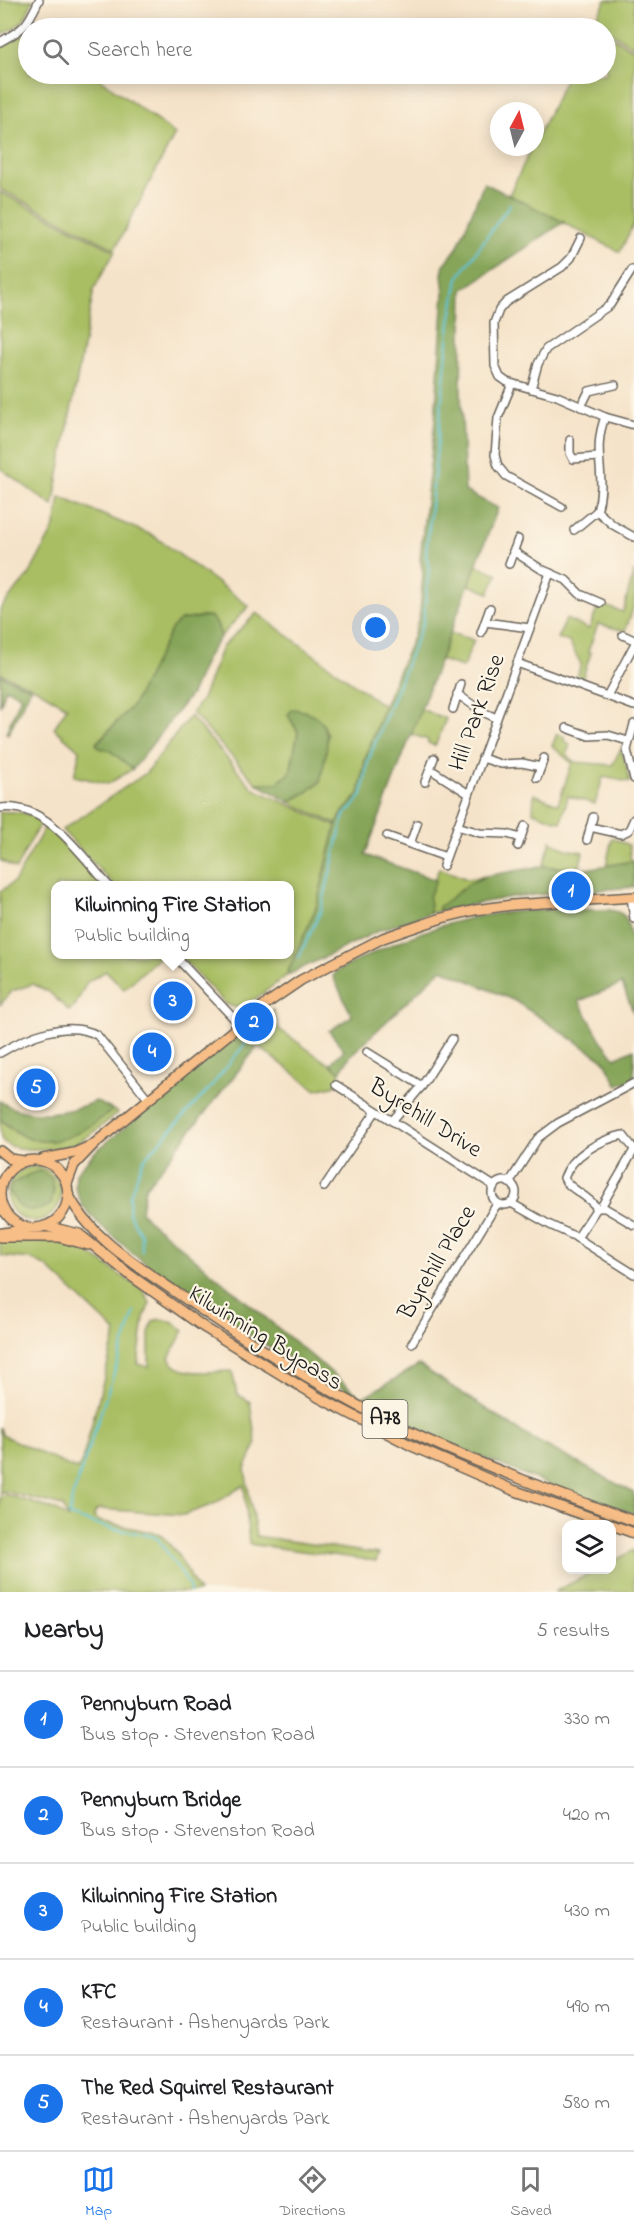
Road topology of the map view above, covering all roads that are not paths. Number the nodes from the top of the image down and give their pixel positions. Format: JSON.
{"nodes":[{"id":1,"x":39,"y":0,"type":"edge"},
{"id":2,"x":30,"y":18,"type":"edge"},
{"id":3,"x":18,"y":32,"type":"edge"},
{"id":4,"x":0,"y":42,"type":"edge"},
{"id":5,"x":581,"y":238,"type":"dead end"},
{"id":6,"x":632,"y":270,"type":"dead end"},
{"id":7,"x":512,"y":384,"type":"junction"},
{"id":8,"x":615,"y":385,"type":"dead end"},
{"id":9,"x":531,"y":389,"type":"junction"},
{"id":10,"x":581,"y":407,"type":"junction"},
{"id":11,"x":605,"y":417,"type":"junction"},
{"id":12,"x":634,"y":425,"type":"edge"},
{"id":13,"x":570,"y":440,"type":"dead end"},
{"id":14,"x":598,"y":457,"type":"junction"},
{"id":15,"x":562,"y":507,"type":"dead end"},
{"id":16,"x":597,"y":511,"type":"junction"},
{"id":17,"x":574,"y":530,"type":"dead end"},
{"id":18,"x":634,"y":537,"type":"edge"},
{"id":19,"x":518,"y":539,"type":"dead end"},
{"id":20,"x":513,"y":551,"type":"junction"},
{"id":21,"x":508,"y":564,"type":"dead end"},
{"id":22,"x":550,"y":573,"type":"junction"},
{"id":23,"x":601,"y":603,"type":"dead end"},
{"id":24,"x":490,"y":608,"type":"dead end"},
{"id":25,"x":485,"y":622,"type":"junction"},
{"id":26,"x":530,"y":628,"type":"junction"},
{"id":27,"x":481,"y":633,"type":"dead end"},
{"id":28,"x":623,"y":635,"type":"dead end"},
{"id":29,"x":634,"y":639,"type":"edge"},
{"id":30,"x":634,"y":645,"type":"edge"},
{"id":31,"x":517,"y":663,"type":"junction"},
{"id":32,"x":461,"y":684,"type":"dead end"},
{"id":33,"x":458,"y":694,"type":"junction"},
{"id":34,"x":607,"y":696,"type":"junction"},
{"id":35,"x":634,"y":706,"type":"edge"},
{"id":36,"x":453,"y":709,"type":"dead end"},
{"id":37,"x":496,"y":718,"type":"junction"},
{"id":38,"x":634,"y":724,"type":"edge"},
{"id":39,"x":567,"y":728,"type":"dead end"},
{"id":40,"x":628,"y":741,"type":"junction"},
{"id":41,"x":434,"y":758,"type":"dead end"},
{"id":42,"x":482,"y":758,"type":"junction"},
{"id":43,"x":544,"y":758,"type":"dead end"},
{"id":44,"x":541,"y":767,"type":"junction"},
{"id":45,"x":430,"y":769,"type":"junction"},
{"id":46,"x":537,"y":778,"type":"dead end"},
{"id":47,"x":634,"y":778,"type":"edge"},
{"id":48,"x":425,"y":782,"type":"dead end"},
{"id":49,"x":469,"y":794,"type":"junction"},
{"id":50,"x":0,"y":808,"type":"edge"},
{"id":51,"x":593,"y":818,"type":"dead end"},
{"id":52,"x":634,"y":819,"type":"edge"},
{"id":53,"x":417,"y":824,"type":"dead end"},
{"id":54,"x":457,"y":826,"type":"junction"},
{"id":55,"x":525,"y":826,"type":"dead end"},
{"id":56,"x":590,"y":827,"type":"junction"},
{"id":57,"x":387,"y":836,"type":"dead end"},
{"id":58,"x":587,"y":840,"type":"dead end"},
{"id":59,"x":410,"y":844,"type":"junction"},
{"id":60,"x":446,"y":857,"type":"junction"},
{"id":61,"x":442,"y":866,"type":"dead end"},
{"id":62,"x":105,"y":881,"type":"edge"},
{"id":63,"x":633,"y":897,"type":"edge"},
{"id":64,"x":634,"y":919,"type":"edge"},
{"id":65,"x":178,"y":959,"type":"edge"},
{"id":66,"x":239,"y":1024,"type":"junction"},
{"id":67,"x":452,"y":1039,"type":"dead end"},
{"id":68,"x":367,"y":1052,"type":"dead end"},
{"id":69,"x":0,"y":1053,"type":"edge"},
{"id":70,"x":634,"y":1083,"type":"edge"},
{"id":71,"x":336,"y":1085,"type":"dead end"},
{"id":72,"x":422,"y":1086,"type":"junction"},
{"id":73,"x":149,"y":1100,"type":"junction"},
{"id":74,"x":376,"y":1111,"type":"junction"},
{"id":75,"x":392,"y":1121,"type":"junction"},
{"id":76,"x":94,"y":1144,"type":"junction"},
{"id":77,"x":634,"y":1149,"type":"edge"},
{"id":78,"x":0,"y":1150,"type":"edge"},
{"id":79,"x":37,"y":1160,"type":"junction"},
{"id":80,"x":24,"y":1161,"type":"junction"},
{"id":81,"x":509,"y":1183,"type":"junction"},
{"id":82,"x":494,"y":1186,"type":"junction"},
{"id":83,"x":324,"y":1187,"type":"dead end"},
{"id":84,"x":0,"y":1189,"type":"edge"},
{"id":85,"x":68,"y":1189,"type":"junction"},
{"id":86,"x":511,"y":1203,"type":"junction"},
{"id":87,"x":497,"y":1204,"type":"junction"},
{"id":88,"x":1,"y":1208,"type":"edge"},
{"id":89,"x":599,"y":1208,"type":"junction"},
{"id":90,"x":634,"y":1225,"type":"edge"},
{"id":91,"x":45,"y":1226,"type":"junction"},
{"id":92,"x":33,"y":1228,"type":"junction"},
{"id":93,"x":0,"y":1235,"type":"edge"},
{"id":94,"x":577,"y":1238,"type":"junction"},
{"id":95,"x":99,"y":1250,"type":"junction"},
{"id":96,"x":634,"y":1262,"type":"edge"},
{"id":97,"x":631,"y":1272,"type":"edge"},
{"id":98,"x":412,"y":1343,"type":"dead end"},
{"id":99,"x":596,"y":1520,"type":"edge"},
{"id":100,"x":634,"y":1521,"type":"edge"},
{"id":101,"x":616,"y":1527,"type":"edge"},
{"id":102,"x":634,"y":1533,"type":"edge"}],
"edges":[{"from":1,"to":2,"type":"street"},
{"from":3,"to":4,"type":"street"},
{"from":5,"to":7,"type":"street"},
{"from":6,"to":9,"type":"street"},
{"from":7,"to":9,"type":"street"},
{"from":7,"to":15,"type":"street"},
{"from":8,"to":10,"type":"street"},
{"from":9,"to":10,"type":"street"},
{"from":10,"to":11,"type":"street"},
{"from":11,"to":12,"type":"street"},
{"from":11,"to":14,"type":"street"},
{"from":13,"to":14,"type":"street"},
{"from":14,"to":16,"type":"street"},
{"from":16,"to":17,"type":"street"},
{"from":16,"to":18,"type":"street"},
{"from":19,"to":20,"type":"street"},
{"from":20,"to":21,"type":"street"},
{"from":20,"to":22,"type":"street"},
{"from":22,"to":23,"type":"street"},
{"from":22,"to":26,"type":"street","name":"Hill Park Rise"},
{"from":24,"to":25,"type":"street"},
{"from":25,"to":26,"type":"street"},
{"from":25,"to":27,"type":"street"},
{"from":26,"to":31,"type":"street","name":"Hill Park Rise"},
{"from":28,"to":29,"type":"street"},
{"from":30,"to":34,"type":"street"},
{"from":31,"to":34,"type":"street"},
{"from":31,"to":37,"type":"street","name":"Hill Park Rise"},
{"from":32,"to":33,"type":"street"},
{"from":33,"to":36,"type":"street"},
{"from":33,"to":37,"type":"street"},
{"from":34,"to":35,"type":"street"},
{"from":37,"to":42,"type":"street","name":"Hill Park Rise"},
{"from":38,"to":40,"type":"street"},
{"from":39,"to":40,"type":"street"},
{"from":40,"to":47,"type":"street"},
{"from":41,"to":45,"type":"street"},
{"from":42,"to":44,"type":"street"},
{"from":42,"to":49,"type":"street","name":"Hill Park Rise"},
{"from":43,"to":44,"type":"street"},
{"from":44,"to":46,"type":"street"},
{"from":45,"to":48,"type":"street"},
{"from":45,"to":49,"type":"street"},
{"from":49,"to":54,"type":"street","name":"Hill Park Rise"},
{"from":50,"to":62,"type":"street"},
{"from":51,"to":56,"type":"street"},
{"from":52,"to":56,"type":"street"},
{"from":53,"to":59,"type":"street"},
{"from":54,"to":55,"type":"street"},
{"from":54,"to":60,"type":"street","name":"Hill Park Rise"},
{"from":56,"to":58,"type":"street"},
{"from":57,"to":59,"type":"street"},
{"from":59,"to":60,"type":"street"},
{"from":60,"to":61,"type":"street","name":"Hill Park Rise"},
{"from":63,"to":64,"type":"street"},
{"from":63,"to":66,"type":"highway"},
{"from":65,"to":66,"type":"street"},
{"from":66,"to":73,"type":"highway"},
{"from":67,"to":72,"type":"street"},
{"from":68,"to":72,"type":"street"},
{"from":69,"to":73,"type":"street"},
{"from":70,"to":81,"type":"street"},
{"from":71,"to":74,"type":"street","name":"Byrehill Drive"},
{"from":72,"to":75,"type":"street"},
{"from":73,"to":76,"type":"highway"},
{"from":74,"to":75,"type":"street","name":"Byrehill Drive"},
{"from":74,"to":83,"type":"street"},
{"from":75,"to":82,"type":"street","name":"Byrehill Drive"},
{"from":76,"to":79,"type":"highway"},
{"from":76,"to":85,"type":"highway"},
{"from":77,"to":89,"type":"street"},
{"from":77,"to":89,"type":"street"},
{"from":78,"to":80,"type":"highway"},
{"from":79,"to":80,"type":"highway"},
{"from":79,"to":85,"type":"highway","number":"A78"},
{"from":80,"to":84,"type":"highway"},
{"from":81,"to":82,"type":"street","name":"Byrehill Place"},
{"from":81,"to":86,"type":"street","name":"Byrehill Place"},
{"from":82,"to":87,"type":"street","name":"Byrehill Place"},
{"from":84,"to":88,"type":"highway"},
{"from":85,"to":91,"type":"highway"},
{"from":85,"to":100,"type":"highway","name":"Kilwinning Bypass","number":"A78"},
{"from":86,"to":87,"type":"street","name":"Byrehill Place"},
{"from":86,"to":94,"type":"street"},
{"from":87,"to":98,"type":"street","name":"Byrehill Place"},
{"from":88,"to":92,"type":"highway"},
{"from":89,"to":90,"type":"street"},
{"from":89,"to":94,"type":"street"},
{"from":91,"to":92,"type":"highway","number":"A78"},
{"from":91,"to":95,"type":"highway","name":"Kilwinning Bypass","number":"A78"},
{"from":92,"to":93,"type":"main road"},
{"from":93,"to":95,"type":"highway"},
{"from":94,"to":97,"type":"street"},
{"from":95,"to":99,"type":"highway","name":"Kilwinning Bypass","number":"A78"},
{"from":96,"to":97,"type":"street"},
{"from":101,"to":102,"type":"highway","name":"Kilwinning Bypass","number":"A78"}]}
